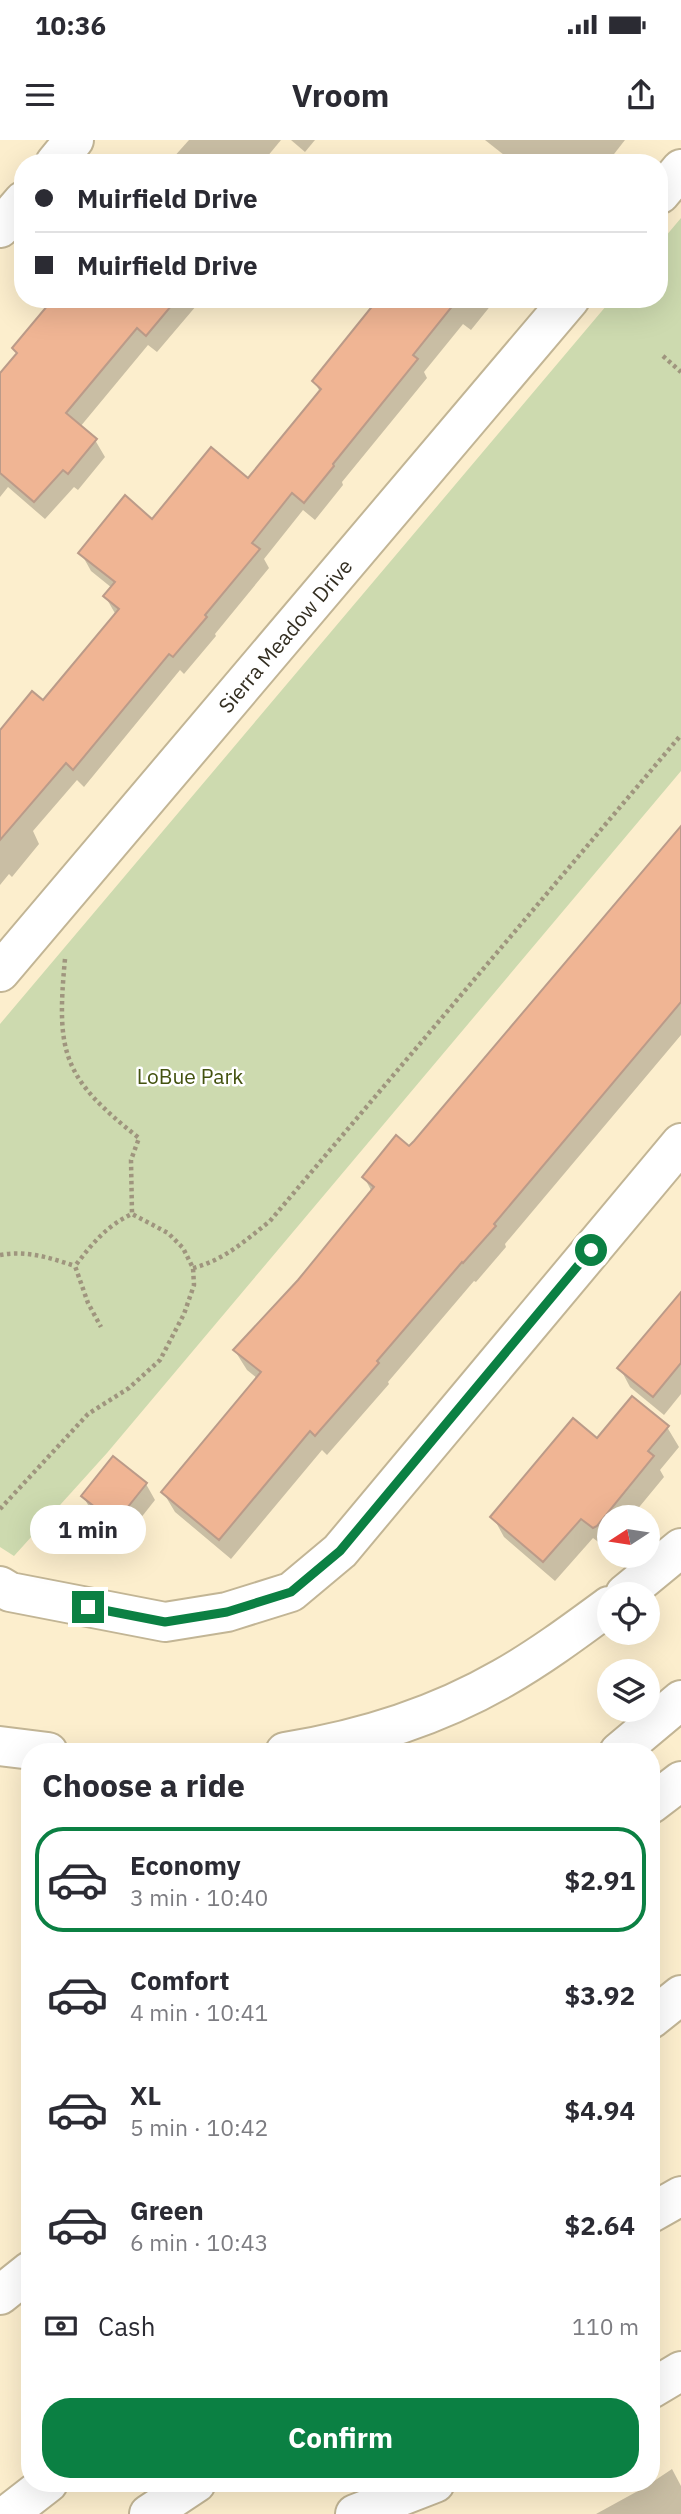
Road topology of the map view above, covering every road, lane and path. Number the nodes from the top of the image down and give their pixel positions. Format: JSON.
{"nodes":[{"id":1,"x":74,"y":140,"type":"edge"},
{"id":2,"x":62,"y":154,"type":"edge"},
{"id":3,"x":681,"y":169,"type":"edge"},
{"id":4,"x":668,"y":184,"type":"edge"},
{"id":5,"x":14,"y":212,"type":"edge"},
{"id":6,"x":0,"y":228,"type":"edge"},
{"id":7,"x":562,"y":308,"type":"edge"},
{"id":8,"x":663,"y":356,"type":"dead end"},
{"id":9,"x":681,"y":372,"type":"edge"},
{"id":10,"x":681,"y":735,"type":"edge"},
{"id":11,"x":65,"y":955,"type":"dead end"},
{"id":12,"x":0,"y":972,"type":"edge"},
{"id":13,"x":681,"y":1143,"type":"edge"},
{"id":14,"x":132,"y":1214,"type":"junction"},
{"id":15,"x":0,"y":1255,"type":"edge"},
{"id":16,"x":75,"y":1266,"type":"junction"},
{"id":17,"x":193,"y":1268,"type":"junction"},
{"id":18,"x":101,"y":1327,"type":"dead end"},
{"id":19,"x":0,"y":1509,"type":"edge"},
{"id":20,"x":681,"y":1548,"type":"edge"},
{"id":21,"x":640,"y":1582,"type":"edge"},
{"id":22,"x":0,"y":1586,"type":"edge"},
{"id":23,"x":597,"y":1615,"type":"edge"},
{"id":24,"x":681,"y":1700,"type":"edge"},
{"id":25,"x":331,"y":1743,"type":"edge"},
{"id":26,"x":630,"y":1743,"type":"edge"},
{"id":27,"x":0,"y":1746,"type":"edge"},
{"id":28,"x":21,"y":1749,"type":"edge"},
{"id":29,"x":681,"y":1782,"type":"edge"},
{"id":30,"x":660,"y":1797,"type":"edge"},
{"id":31,"x":681,"y":1996,"type":"edge"},
{"id":32,"x":660,"y":2012,"type":"edge"},
{"id":33,"x":681,"y":2196,"type":"edge"},
{"id":34,"x":660,"y":2208,"type":"edge"},
{"id":35,"x":21,"y":2279,"type":"edge"},
{"id":36,"x":0,"y":2295,"type":"edge"},
{"id":37,"x":681,"y":2371,"type":"edge"},
{"id":38,"x":660,"y":2384,"type":"edge"},
{"id":39,"x":36,"y":2492,"type":"edge"},
{"id":40,"x":182,"y":2492,"type":"edge"},
{"id":41,"x":412,"y":2492,"type":"edge"},
{"id":42,"x":8,"y":2514,"type":"edge"},
{"id":43,"x":149,"y":2514,"type":"edge"},
{"id":44,"x":355,"y":2514,"type":"edge"}],
"edges":[{"from":1,"to":2,"type":"main road"},
{"from":3,"to":4,"type":"main road"},
{"from":5,"to":6,"type":"main road"},
{"from":7,"to":12,"type":"main road","name":"Sierra Meadow Drive"},
{"from":8,"to":9,"type":"path"},
{"from":10,"to":17,"type":"path"},
{"from":11,"to":14,"type":"path"},
{"from":13,"to":22,"type":"main road"},
{"from":14,"to":16,"type":"path"},
{"from":14,"to":17,"type":"path"},
{"from":15,"to":16,"type":"path"},
{"from":16,"to":18,"type":"path"},
{"from":17,"to":19,"type":"path"},
{"from":20,"to":21,"type":"main road"},
{"from":23,"to":25,"type":"main road"},
{"from":24,"to":26,"type":"main road"},
{"from":27,"to":28,"type":"main road"},
{"from":29,"to":30,"type":"main road"},
{"from":31,"to":32,"type":"main road"},
{"from":33,"to":34,"type":"main road"},
{"from":35,"to":36,"type":"main road"},
{"from":37,"to":38,"type":"main road"},
{"from":39,"to":42,"type":"main road"},
{"from":40,"to":43,"type":"main road"},
{"from":41,"to":44,"type":"main road"}]}
